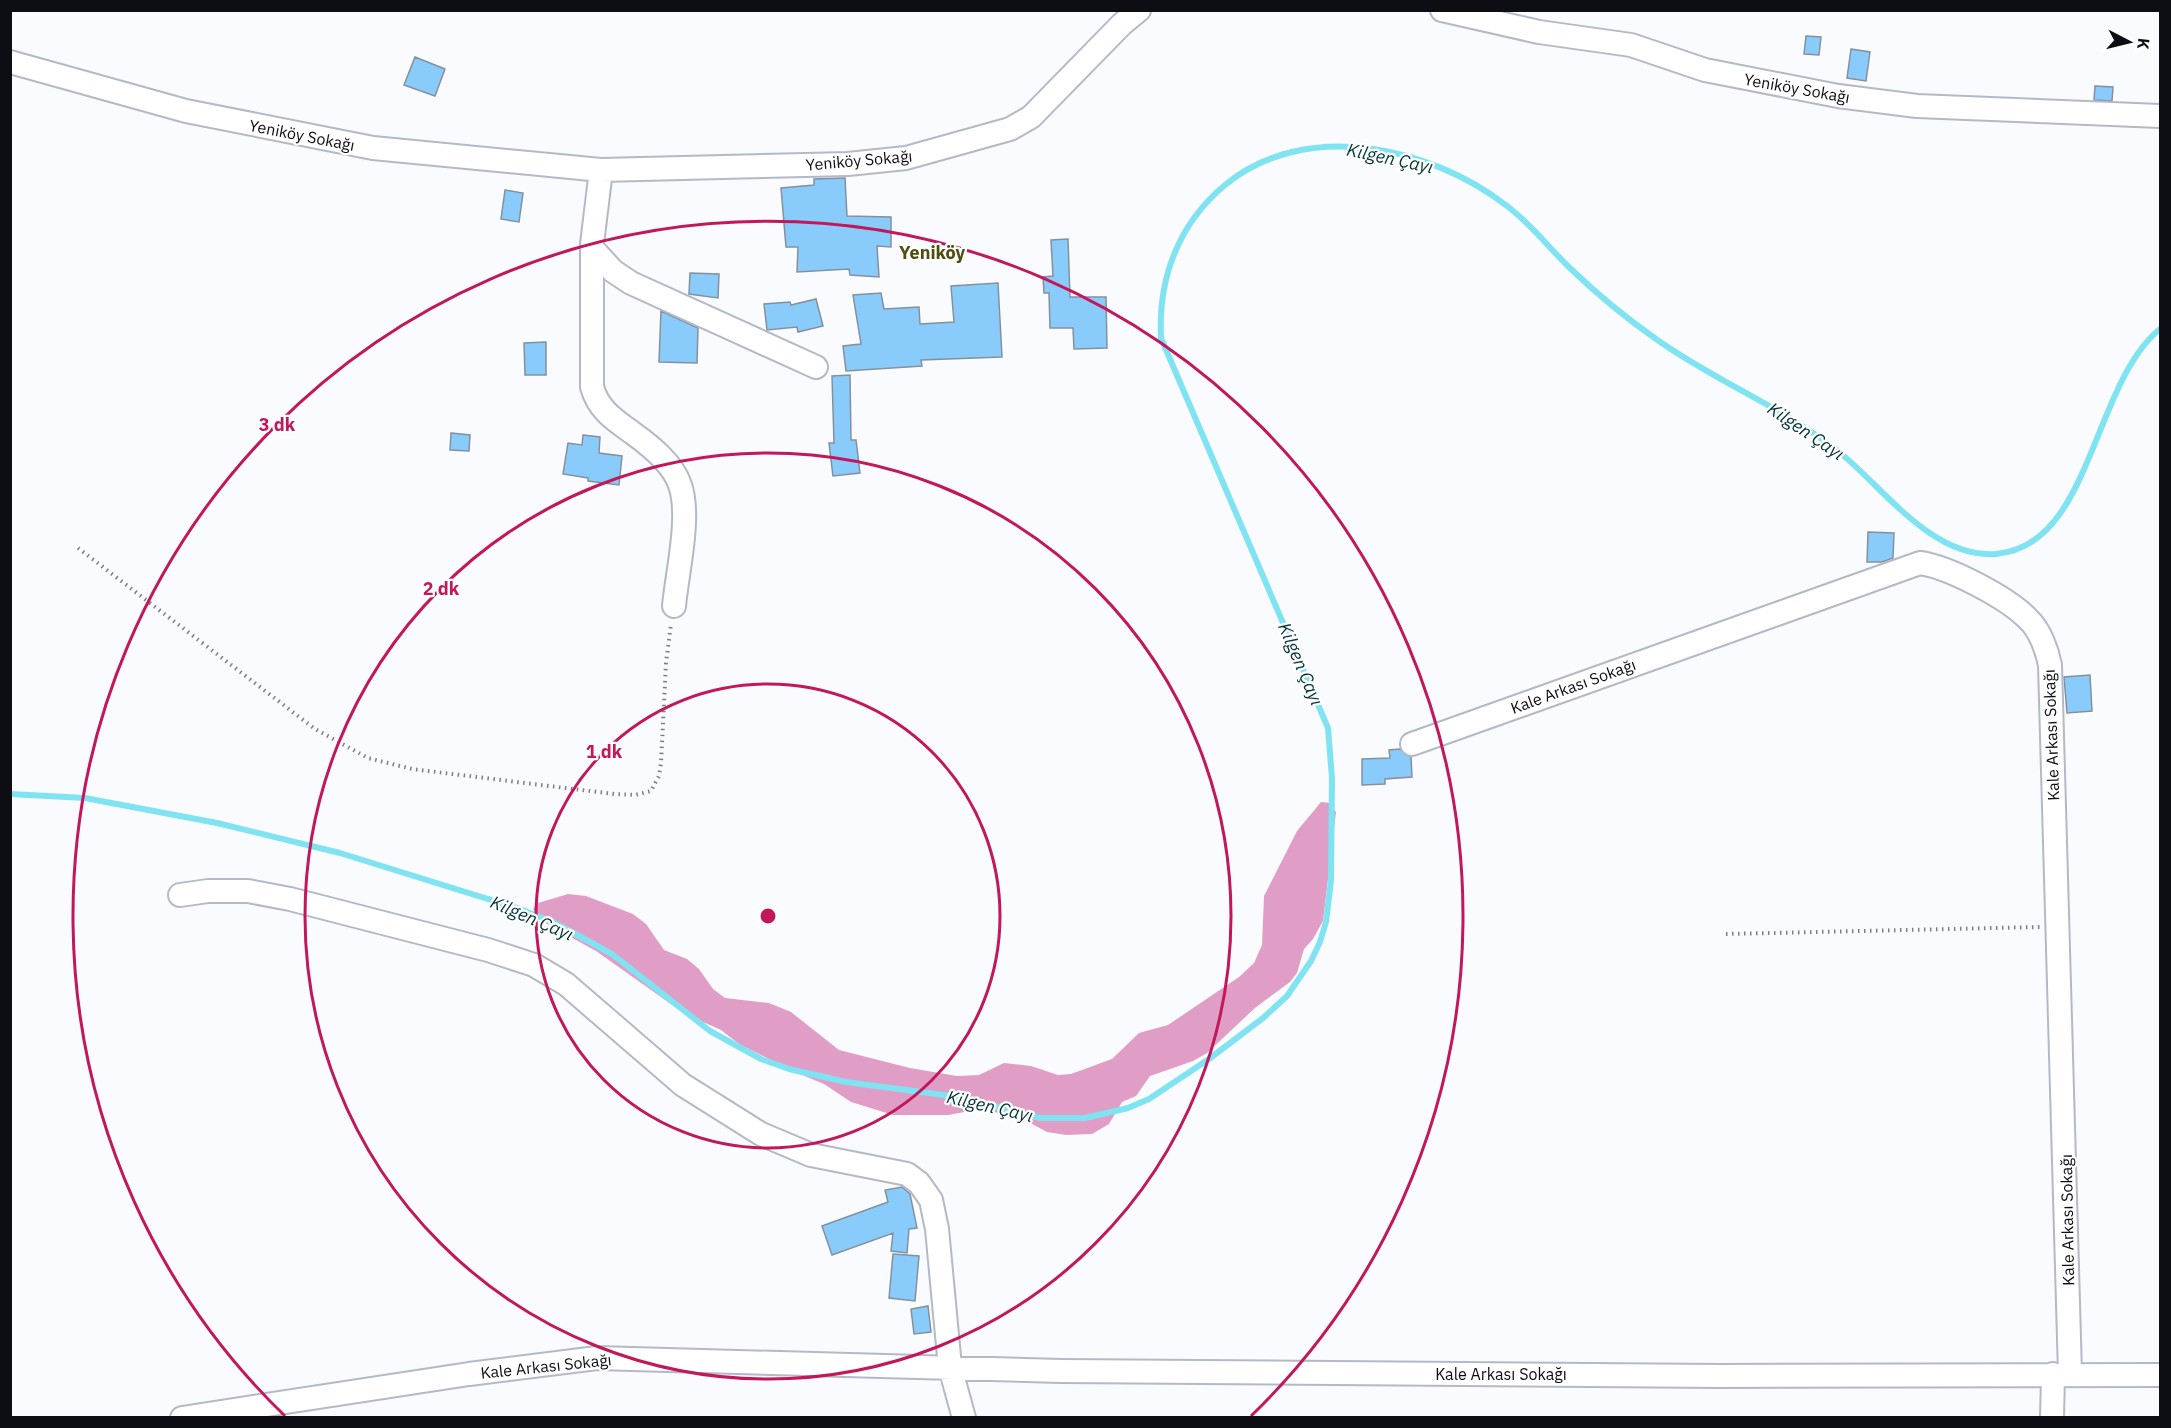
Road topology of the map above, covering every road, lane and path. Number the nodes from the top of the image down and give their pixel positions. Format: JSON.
{"nodes":[{"id":1,"x":1139,"y":10,"type":"edge"},
{"id":2,"x":1442,"y":10,"type":"edge"},
{"id":3,"x":10,"y":62,"type":"edge"},
{"id":4,"x":2160,"y":116,"type":"edge"},
{"id":5,"x":601,"y":170,"type":"junction"},
{"id":6,"x":592,"y":248,"type":"junction"},
{"id":7,"x":816,"y":367,"type":"dead end"},
{"id":8,"x":78,"y":548,"type":"dead end"},
{"id":9,"x":674,"y":606,"type":"joint"},
{"id":10,"x":1412,"y":744,"type":"dead end"},
{"id":11,"x":180,"y":895,"type":"dead end"},
{"id":12,"x":2057,"y":927,"type":"junction"},
{"id":13,"x":1725,"y":934,"type":"dead end"},
{"id":14,"x":950,"y":1367,"type":"junction"},
{"id":15,"x":2062,"y":1374,"type":"junction"},
{"id":16,"x":2160,"y":1375,"type":"edge"},
{"id":17,"x":182,"y":1418,"type":"edge"},
{"id":18,"x":963,"y":1418,"type":"edge"},
{"id":19,"x":2052,"y":1418,"type":"edge"}],
"edges":[{"from":1,"to":5,"type":"street","name":"Yeniköy Sokağı"},
{"from":2,"to":4,"type":"street","name":"Yeniköy Sokağı"},
{"from":3,"to":5,"type":"street","name":"Yeniköy Sokağı"},
{"from":5,"to":6,"type":"street"},
{"from":6,"to":7,"type":"street"},
{"from":6,"to":9,"type":"street"},
{"from":8,"to":9,"type":"path"},
{"from":10,"to":12,"type":"street","name":"Kale Arkası Sokağı"},
{"from":11,"to":14,"type":"street"},
{"from":12,"to":13,"type":"path"},
{"from":12,"to":15,"type":"street","name":"Kale Arkası Sokağı"},
{"from":14,"to":15,"type":"street","name":"Kale Arkası Sokağı"},
{"from":14,"to":17,"type":"street","name":"Kale Arkası Sokağı"},
{"from":14,"to":18,"type":"street"},
{"from":15,"to":16,"type":"street","name":"Kale Arkası Sokağı"},
{"from":15,"to":19,"type":"street","name":"Kale Arkası Sokağı"}]}
